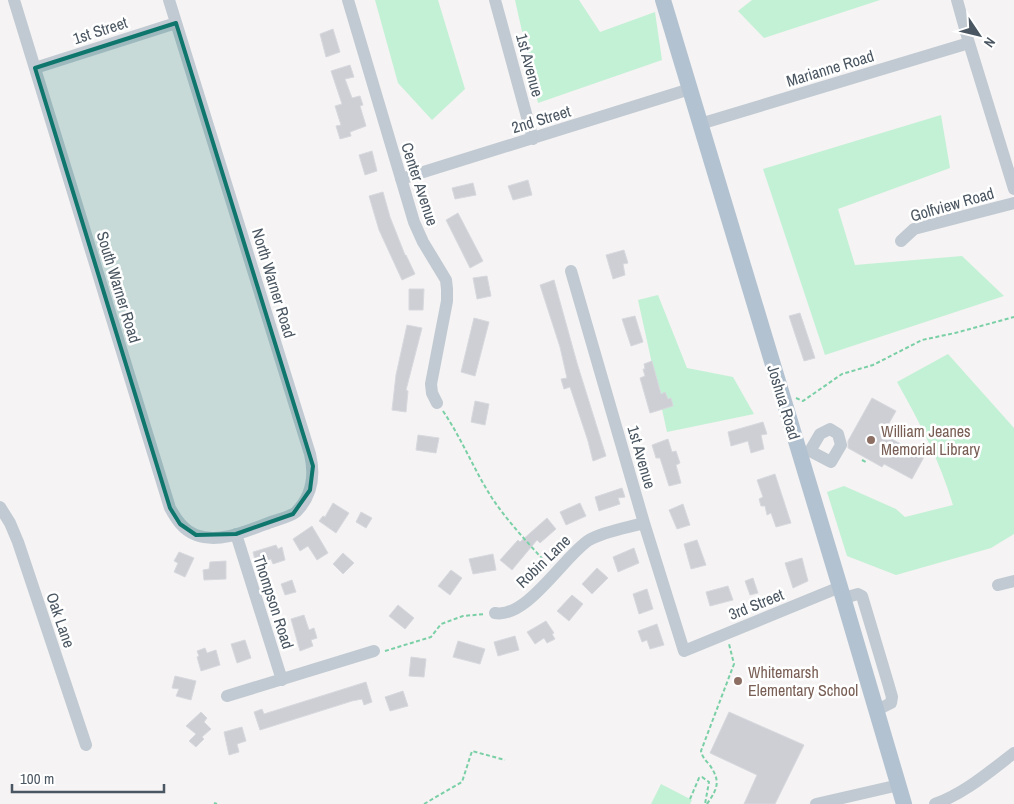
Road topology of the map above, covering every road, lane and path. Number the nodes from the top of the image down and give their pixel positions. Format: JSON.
{"nodes":[{"id":1,"x":14,"y":0,"type":"edge"},
{"id":2,"x":169,"y":0,"type":"edge"},
{"id":3,"x":348,"y":0,"type":"edge"},
{"id":4,"x":495,"y":0,"type":"edge"},
{"id":5,"x":662,"y":0,"type":"edge"},
{"id":6,"x":957,"y":0,"type":"edge"},
{"id":7,"x":176,"y":23,"type":"junction"},
{"id":8,"x":969,"y":43,"type":"junction"},
{"id":9,"x":35,"y":68,"type":"junction"},
{"id":10,"x":690,"y":89,"type":"junction"},
{"id":11,"x":700,"y":124,"type":"junction"},
{"id":12,"x":533,"y":138,"type":"junction"},
{"id":13,"x":400,"y":179,"type":"junction"},
{"id":14,"x":1014,"y":189,"type":"edge"},
{"id":15,"x":1014,"y":203,"type":"edge"},
{"id":16,"x":901,"y":241,"type":"dead end"},
{"id":17,"x":571,"y":271,"type":"dead end"},
{"id":18,"x":1014,"y":317,"type":"edge"},
{"id":19,"x":794,"y":396,"type":"dead end"},
{"id":20,"x":437,"y":403,"type":"joint"},
{"id":21,"x":862,"y":460,"type":"dead end"},
{"id":22,"x":866,"y":462,"type":"dead end"},
{"id":23,"x":0,"y":507,"type":"edge"},
{"id":24,"x":644,"y":523,"type":"junction"},
{"id":25,"x":236,"y":534,"type":"junction"},
{"id":26,"x":555,"y":573,"type":"junction"},
{"id":27,"x":1014,"y":581,"type":"edge"},
{"id":28,"x":998,"y":585,"type":"dead end"},
{"id":29,"x":842,"y":593,"type":"junction"},
{"id":30,"x":495,"y":613,"type":"joint"},
{"id":31,"x":729,"y":644,"type":"dead end"},
{"id":32,"x":684,"y":651,"type":"joint"},
{"id":33,"x":374,"y":652,"type":"joint"},
{"id":34,"x":282,"y":680,"type":"junction"},
{"id":35,"x":227,"y":696,"type":"dead end"},
{"id":36,"x":86,"y":745,"type":"dead end"},
{"id":37,"x":1014,"y":753,"type":"edge"},
{"id":38,"x":506,"y":760,"type":"dead end"},
{"id":39,"x":898,"y":784,"type":"junction"},
{"id":40,"x":690,"y":799,"type":"dead end"},
{"id":41,"x":424,"y":804,"type":"edge"},
{"id":42,"x":706,"y":804,"type":"edge"},
{"id":43,"x":816,"y":804,"type":"edge"},
{"id":44,"x":904,"y":804,"type":"edge"},
{"id":45,"x":935,"y":804,"type":"edge"}],
"edges":[{"from":1,"to":9,"type":"street","name":"South Warner Road"},
{"from":2,"to":7,"type":"street","name":"North Warner Road"},
{"from":3,"to":13,"type":"street","name":"Center Avenue"},
{"from":4,"to":12,"type":"street","name":"1st Avenue"},
{"from":5,"to":10,"type":"main road","name":"Joshua Road"},
{"from":6,"to":8,"type":"street"},
{"from":7,"to":9,"type":"street","name":"1st Street"},
{"from":7,"to":25,"type":"street","name":"North Warner Road"},
{"from":8,"to":11,"type":"street","name":"Marianne Road"},
{"from":8,"to":14,"type":"street"},
{"from":9,"to":25,"type":"street","name":"South Warner Road"},
{"from":10,"to":11,"type":"main road","name":"Joshua Road"},
{"from":10,"to":12,"type":"street","name":"2nd Street"},
{"from":11,"to":29,"type":"main road","name":"Joshua Road"},
{"from":12,"to":13,"type":"street","name":"2nd Street"},
{"from":13,"to":20,"type":"street","name":"Center Avenue"},
{"from":15,"to":16,"type":"street","name":"Golfview Road"},
{"from":17,"to":24,"type":"street","name":"1st Avenue"},
{"from":18,"to":19,"type":"path"},
{"from":20,"to":26,"type":"path"},
{"from":21,"to":22,"type":"path"},
{"from":23,"to":36,"type":"street","name":"Oak Lane"},
{"from":24,"to":26,"type":"street","name":"Robin Lane"},
{"from":24,"to":32,"type":"street","name":"1st Avenue"},
{"from":25,"to":34,"type":"street","name":"Thompson Road"},
{"from":26,"to":30,"type":"street","name":"Robin Lane"},
{"from":27,"to":28,"type":"street"},
{"from":29,"to":32,"type":"street","name":"3rd Street"},
{"from":29,"to":39,"type":"main road","name":"Joshua Road"},
{"from":30,"to":33,"type":"path"},
{"from":31,"to":42,"type":"path"},
{"from":33,"to":34,"type":"street"},
{"from":34,"to":35,"type":"street"},
{"from":37,"to":45,"type":"street"},
{"from":38,"to":41,"type":"path"},
{"from":39,"to":43,"type":"street"},
{"from":39,"to":44,"type":"main road","name":"Joshua Road"},
{"from":40,"to":42,"type":"path"}]}
